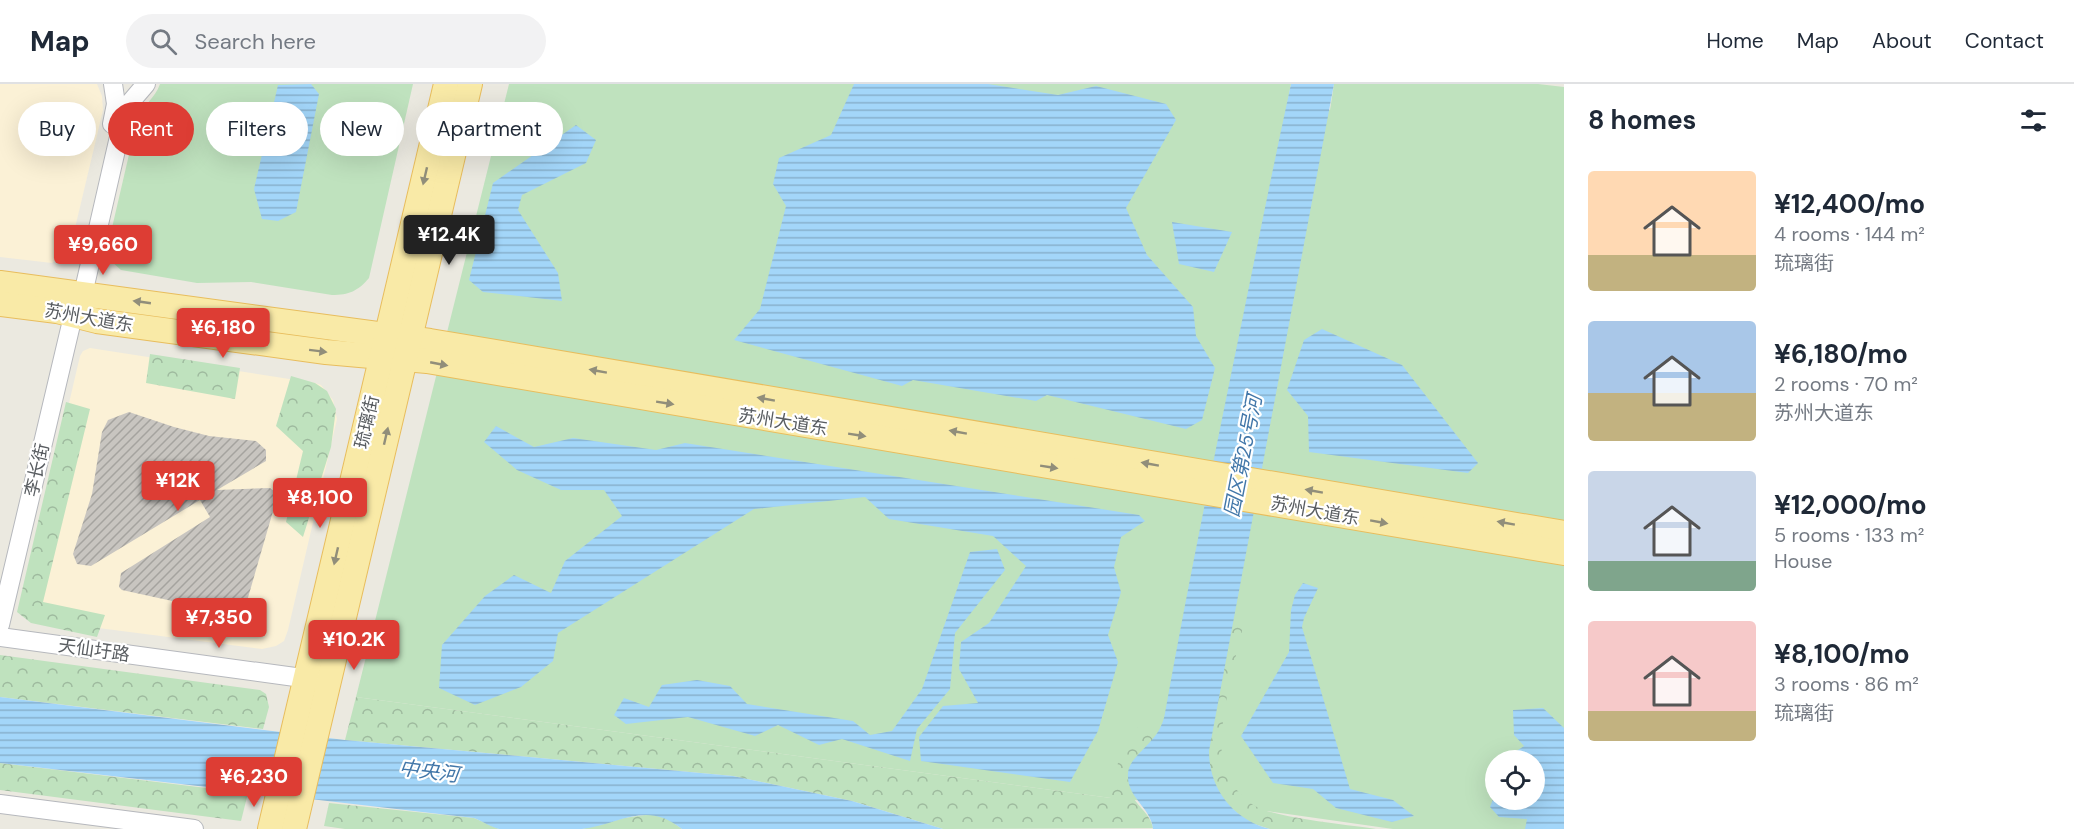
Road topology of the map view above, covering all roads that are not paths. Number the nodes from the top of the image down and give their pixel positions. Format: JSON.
{"nodes":[{"id":1,"x":113,"y":84,"type":"edge"},
{"id":2,"x":146,"y":84,"type":"edge"},
{"id":3,"x":446,"y":84,"type":"edge"},
{"id":4,"x":470,"y":84,"type":"edge"},
{"id":5,"x":0,"y":283,"type":"edge"},
{"id":6,"x":77,"y":301,"type":"junction"},
{"id":7,"x":0,"y":304,"type":"edge"},
{"id":8,"x":396,"y":347,"type":"junction"},
{"id":9,"x":1262,"y":492,"type":"junction"},
{"id":10,"x":1564,"y":533,"type":"edge"},
{"id":11,"x":1564,"y":553,"type":"edge"},
{"id":12,"x":0,"y":625,"type":"edge"},
{"id":13,"x":0,"y":637,"type":"edge"},
{"id":14,"x":318,"y":680,"type":"junction"},
{"id":15,"x":290,"y":798,"type":"junction"},
{"id":16,"x":0,"y":804,"type":"edge"},
{"id":17,"x":194,"y":829,"type":"edge"},
{"id":18,"x":270,"y":829,"type":"edge"},
{"id":19,"x":294,"y":829,"type":"edge"}],
"edges":[{"from":1,"to":6,"type":"street","name":"李长街"},
{"from":2,"to":6,"type":"street","name":"李长街"},
{"from":3,"to":8,"type":"main road","name":"琉璃街","one_way":true},
{"from":4,"to":8,"type":"main road","name":"琉璃街"},
{"from":5,"to":6,"type":"main road","name":"苏州大道东"},
{"from":6,"to":7,"type":"main road","name":"苏州大道东"},
{"from":6,"to":8,"type":"main road","name":"苏州大道东"},
{"from":6,"to":12,"type":"street","name":"李长街"},
{"from":8,"to":9,"type":"main road","name":"苏州大道东"},
{"from":8,"to":14,"type":"main road","name":"琉璃街"},
{"from":10,"to":9,"type":"main road","name":"苏州大道东","one_way":true},
{"from":9,"to":11,"type":"main road","name":"苏州大道东","one_way":true},
{"from":13,"to":14,"type":"street","name":"天仙圩路"},
{"from":14,"to":15,"type":"main road","name":"琉璃街"},
{"from":15,"to":18,"type":"main road","name":"琉璃街"},
{"from":15,"to":19,"type":"main road","name":"琉璃街"},
{"from":16,"to":17,"type":"street"}]}
